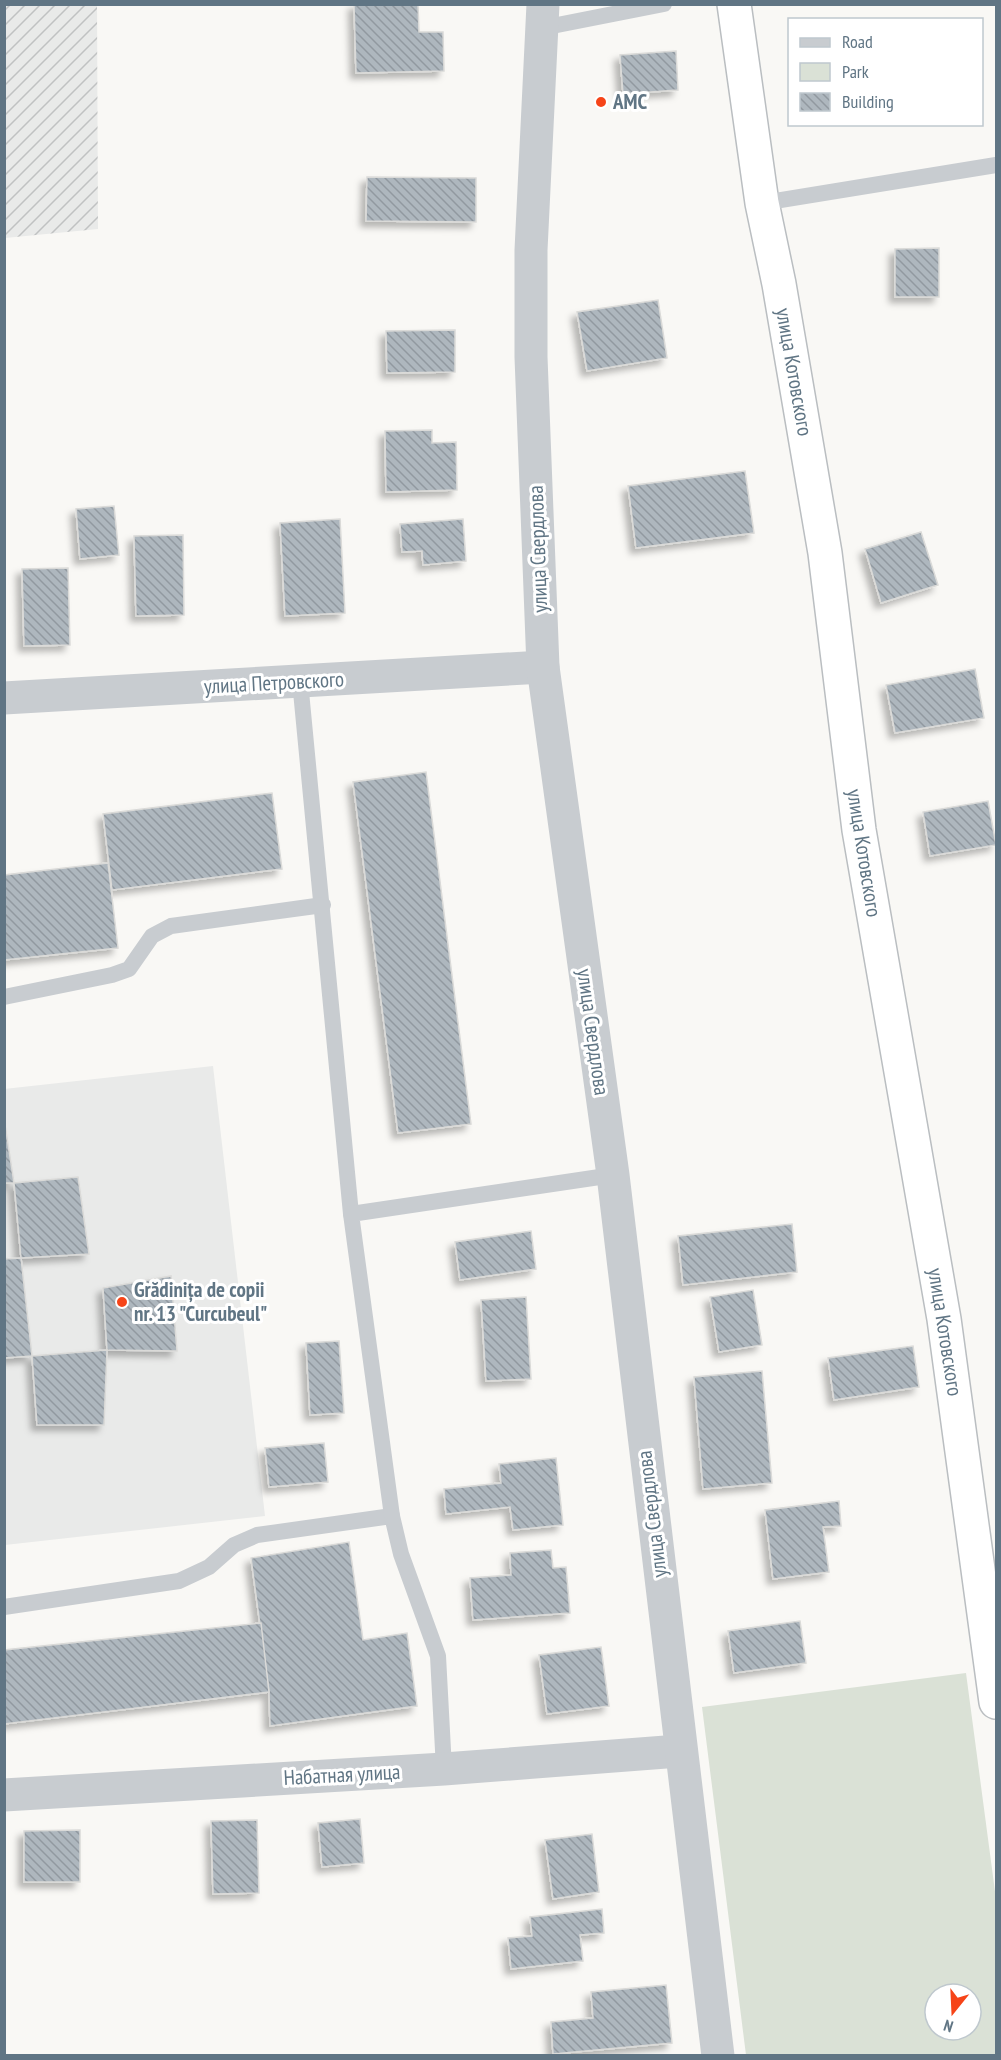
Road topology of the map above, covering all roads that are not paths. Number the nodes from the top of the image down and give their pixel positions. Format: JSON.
{"nodes":[{"id":1,"x":664,"y":4,"type":"edge"},
{"id":2,"x":734,"y":4,"type":"edge"},
{"id":3,"x":543,"y":16,"type":"edge"},
{"id":4,"x":996,"y":165,"type":"edge"},
{"id":5,"x":762,"y":203,"type":"junction"},
{"id":6,"x":543,"y":667,"type":"junction"},
{"id":7,"x":300,"y":681,"type":"junction"},
{"id":8,"x":4,"y":698,"type":"edge"},
{"id":9,"x":323,"y":905,"type":"junction"},
{"id":10,"x":4,"y":997,"type":"edge"},
{"id":11,"x":613,"y":1175,"type":"junction"},
{"id":12,"x":351,"y":1214,"type":"junction"},
{"id":13,"x":392,"y":1516,"type":"junction"},
{"id":14,"x":4,"y":1607,"type":"edge"},
{"id":15,"x":996,"y":1702,"type":"edge"},
{"id":16,"x":679,"y":1751,"type":"junction"},
{"id":17,"x":444,"y":1769,"type":"junction"},
{"id":18,"x":4,"y":1795,"type":"edge"},
{"id":19,"x":718,"y":2055,"type":"edge"}],
"edges":[{"from":1,"to":3,"type":"lane"},
{"from":2,"to":5,"type":"highway","name":"улица Котовского"},
{"from":3,"to":6,"type":"street","name":"улица Свердлова"},
{"from":4,"to":5,"type":"lane"},
{"from":5,"to":15,"type":"highway","name":"улица Котовского"},
{"from":6,"to":7,"type":"street","name":"улица Петровского"},
{"from":6,"to":11,"type":"street","name":"улица Свердлова"},
{"from":7,"to":8,"type":"street","name":"улица Петровского"},
{"from":7,"to":9,"type":"lane"},
{"from":9,"to":10,"type":"lane"},
{"from":9,"to":12,"type":"lane"},
{"from":11,"to":12,"type":"lane"},
{"from":11,"to":16,"type":"street","name":"улица Свердлова"},
{"from":12,"to":13,"type":"lane"},
{"from":13,"to":14,"type":"lane"},
{"from":13,"to":17,"type":"lane"},
{"from":16,"to":17,"type":"street","name":"Набатная улица"},
{"from":16,"to":19,"type":"street","name":"улица Свердлова"},
{"from":17,"to":18,"type":"street","name":"Набатная улица"}]}
